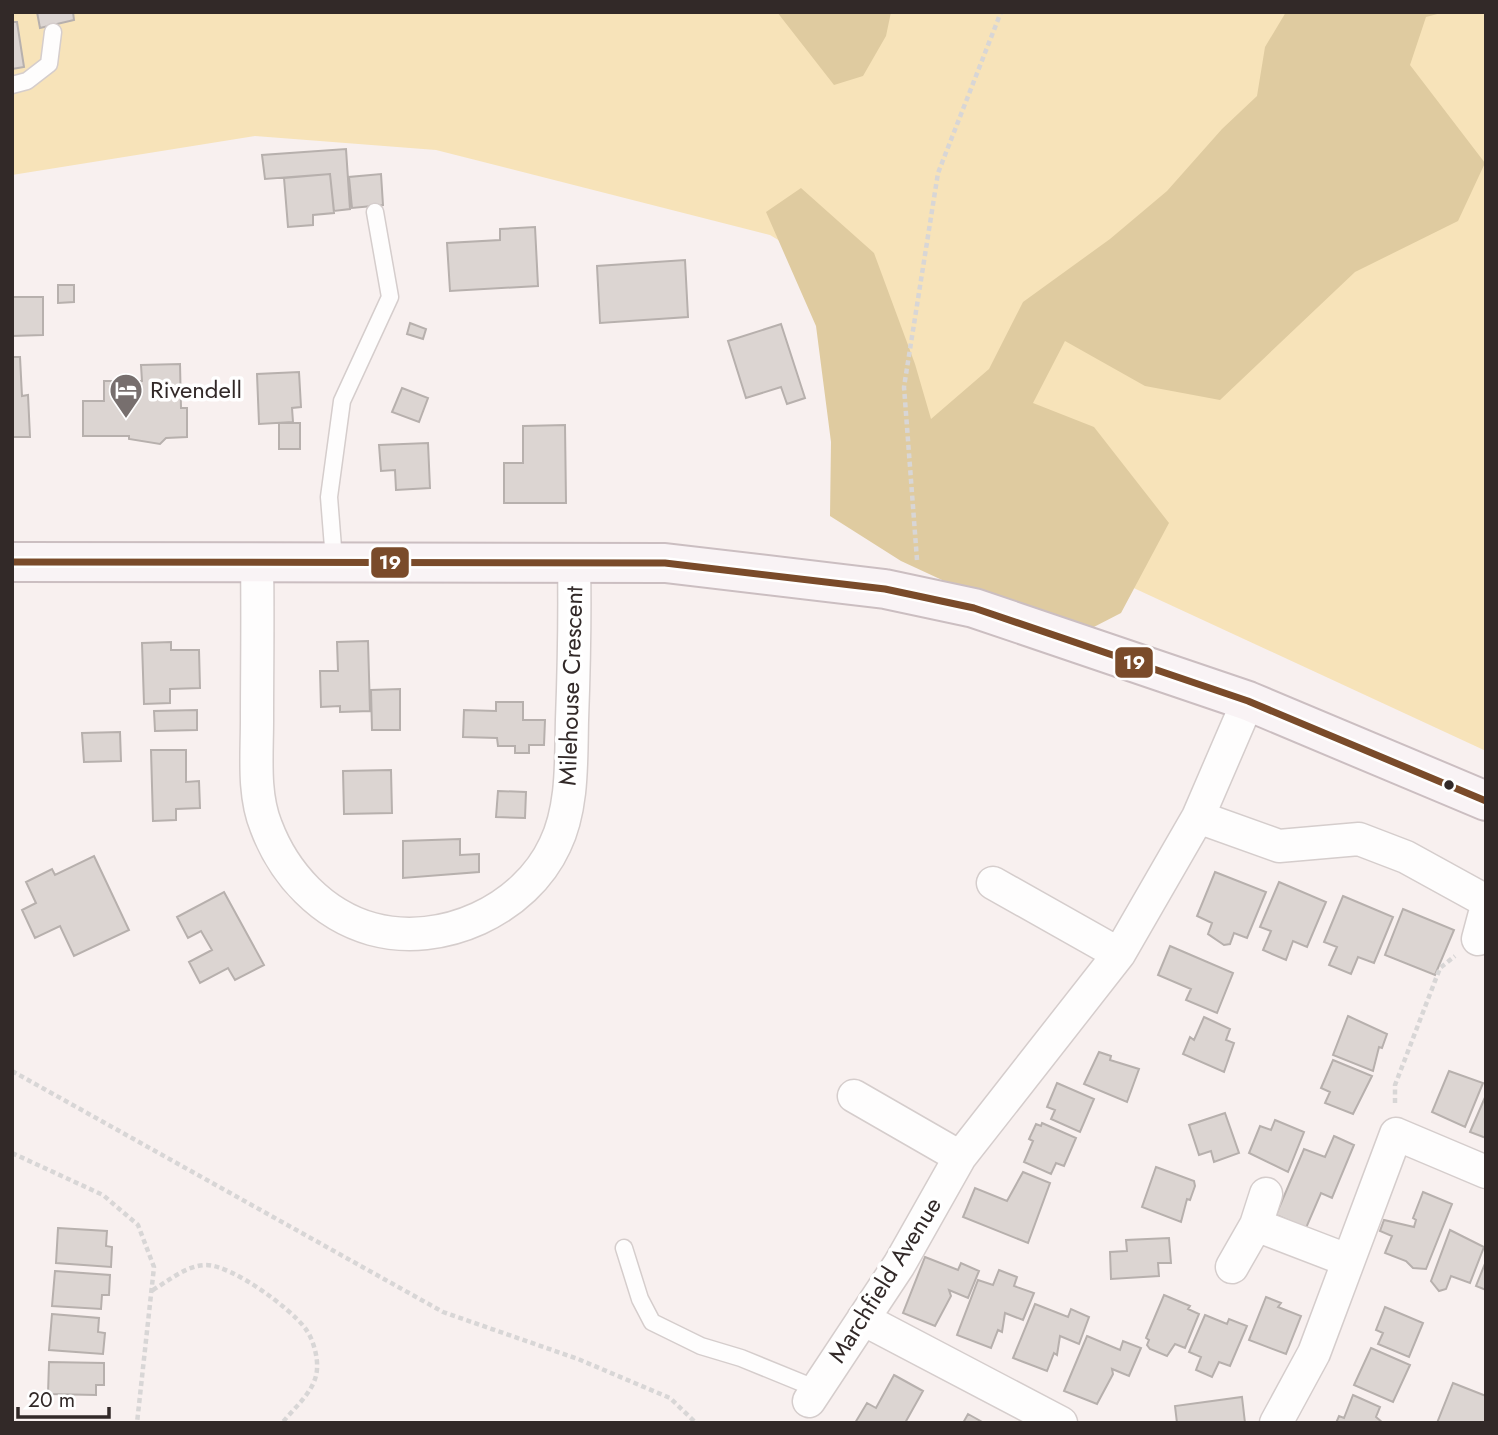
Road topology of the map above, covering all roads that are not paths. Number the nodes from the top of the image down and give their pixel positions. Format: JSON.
{"nodes":[{"id":1,"x":53,"y":32,"type":"dead end"},
{"id":2,"x":12,"y":85,"type":"edge"},
{"id":3,"x":375,"y":212,"type":"dead end"},
{"id":4,"x":334,"y":560,"type":"junction"},
{"id":5,"x":574,"y":561,"type":"junction"},
{"id":6,"x":12,"y":562,"type":"edge"},
{"id":7,"x":257,"y":562,"type":"junction"},
{"id":8,"x":1248,"y":701,"type":"junction"},
{"id":9,"x":1486,"y":801,"type":"edge"},
{"id":10,"x":1198,"y":817,"type":"junction"},
{"id":11,"x":993,"y":883,"type":"dead end"},
{"id":12,"x":1486,"y":901,"type":"edge"},
{"id":13,"x":1119,"y":954,"type":"junction"},
{"id":14,"x":854,"y":1097,"type":"dead end"},
{"id":15,"x":960,"y":1157,"type":"junction"},
{"id":16,"x":1486,"y":1172,"type":"edge"},
{"id":17,"x":1266,"y":1194,"type":"dead end"},
{"id":18,"x":1256,"y":1225,"type":"junction"},
{"id":19,"x":624,"y":1248,"type":"dead end"},
{"id":20,"x":1347,"y":1260,"type":"junction"},
{"id":21,"x":1232,"y":1267,"type":"dead end"},
{"id":22,"x":863,"y":1319,"type":"junction"},
{"id":23,"x":813,"y":1395,"type":"joint"},
{"id":24,"x":1061,"y":1423,"type":"edge"},
{"id":25,"x":1276,"y":1423,"type":"edge"}],
"edges":[{"from":1,"to":2,"type":"lane"},
{"from":3,"to":4,"type":"lane"},
{"from":4,"to":5,"type":"main road"},
{"from":4,"to":7,"type":"main road"},
{"from":5,"to":7,"type":"street","name":"Milehouse Crescent"},
{"from":5,"to":8,"type":"main road"},
{"from":6,"to":7,"type":"main road"},
{"from":8,"to":9,"type":"main road"},
{"from":8,"to":10,"type":"street","name":"Marchfield Avenue"},
{"from":10,"to":12,"type":"street"},
{"from":10,"to":13,"type":"street","name":"Marchfield Avenue"},
{"from":11,"to":13,"type":"street"},
{"from":13,"to":15,"type":"street","name":"Marchfield Avenue"},
{"from":14,"to":15,"type":"street"},
{"from":15,"to":22,"type":"street","name":"Marchfield Avenue"},
{"from":16,"to":20,"type":"street"},
{"from":17,"to":18,"type":"street"},
{"from":18,"to":20,"type":"street"},
{"from":18,"to":21,"type":"street"},
{"from":19,"to":23,"type":"lane"},
{"from":20,"to":25,"type":"street"},
{"from":22,"to":23,"type":"street","name":"Marchfield Avenue"},
{"from":22,"to":24,"type":"street"}]}
